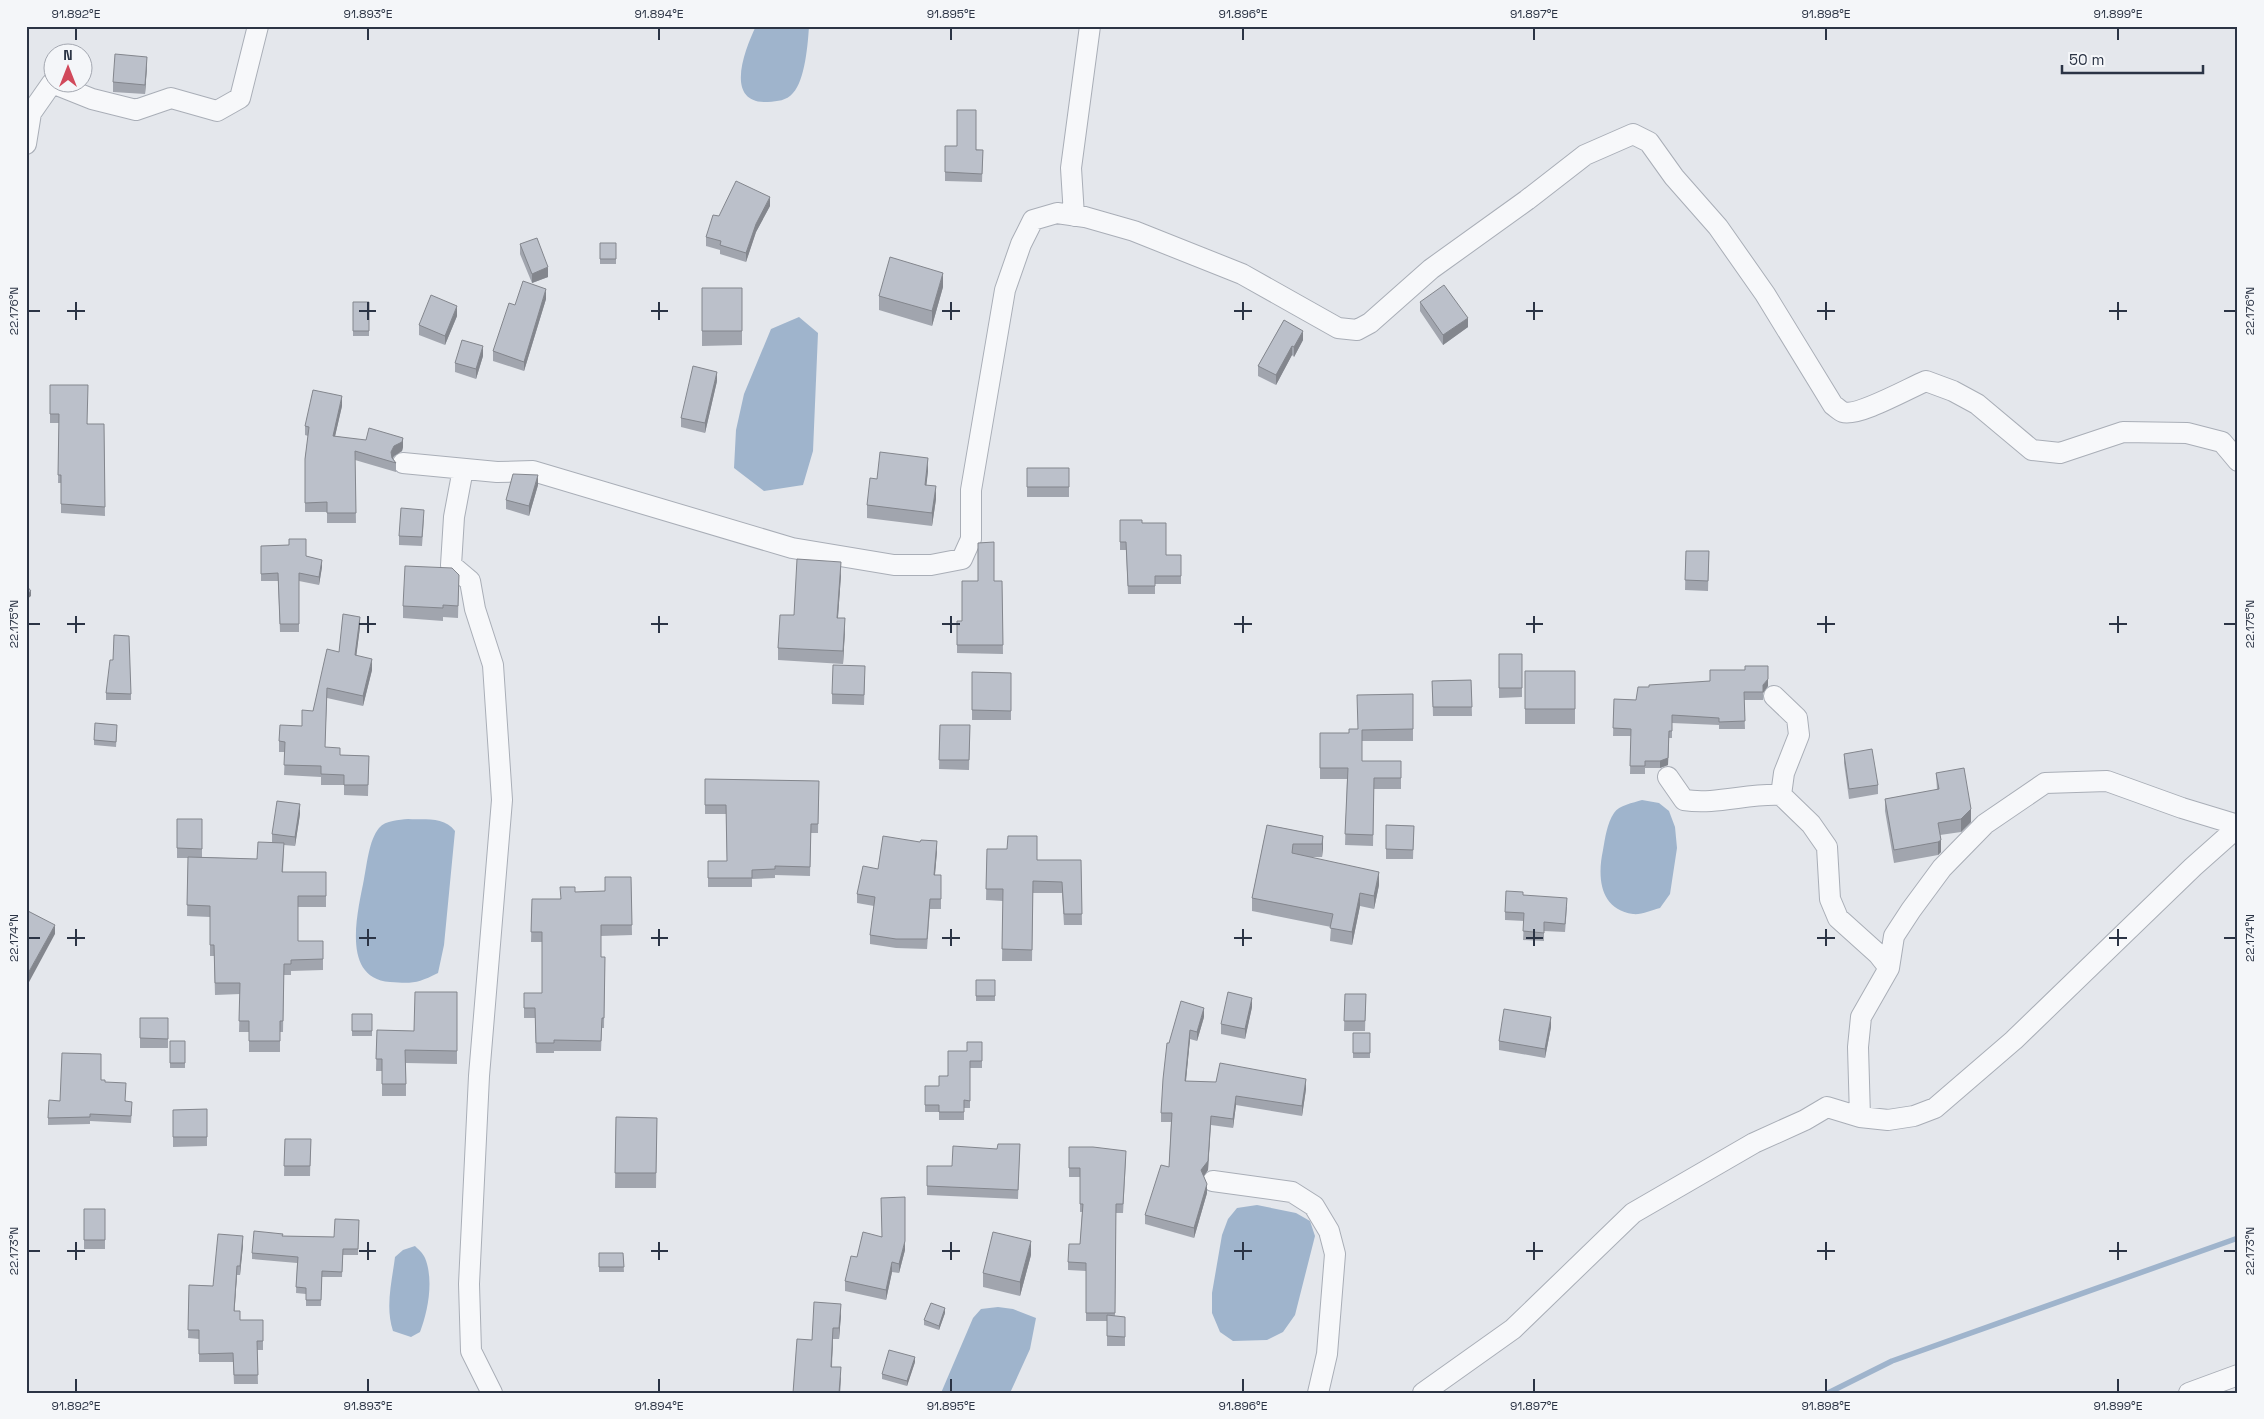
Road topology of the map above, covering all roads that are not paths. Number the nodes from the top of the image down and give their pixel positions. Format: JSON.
{"nodes":[{"id":1,"x":258,"y":26,"type":"edge"},
{"id":2,"x":1090,"y":26,"type":"edge"},
{"id":3,"x":26,"y":144,"type":"edge"},
{"id":4,"x":1074,"y":216,"type":"junction"},
{"id":5,"x":2237,"y":460,"type":"edge"},
{"id":6,"x":403,"y":463,"type":"dead end"},
{"id":7,"x":463,"y":469,"type":"junction"},
{"id":8,"x":1774,"y":696,"type":"dead end"},
{"id":9,"x":1668,"y":777,"type":"dead end"},
{"id":10,"x":1781,"y":795,"type":"junction"},
{"id":11,"x":2238,"y":826,"type":"edge"},
{"id":12,"x":1889,"y":968,"type":"junction"},
{"id":13,"x":1860,"y":1117,"type":"junction"},
{"id":14,"x":1213,"y":1181,"type":"dead end"},
{"id":15,"x":2238,"y":1376,"type":"edge"},
{"id":16,"x":492,"y":1393,"type":"edge"},
{"id":17,"x":1318,"y":1393,"type":"edge"},
{"id":18,"x":1423,"y":1393,"type":"edge"},
{"id":19,"x":2189,"y":1393,"type":"edge"}],
"edges":[{"from":1,"to":3,"type":"street"},
{"from":2,"to":4,"type":"street"},
{"from":4,"to":5,"type":"street"},
{"from":4,"to":7,"type":"street"},
{"from":6,"to":7,"type":"street"},
{"from":7,"to":16,"type":"street"},
{"from":8,"to":10,"type":"street"},
{"from":9,"to":10,"type":"street"},
{"from":10,"to":12,"type":"street"},
{"from":11,"to":12,"type":"street"},
{"from":11,"to":13,"type":"street"},
{"from":12,"to":13,"type":"street"},
{"from":13,"to":18,"type":"street"},
{"from":14,"to":17,"type":"street"},
{"from":15,"to":19,"type":"street"}]}
